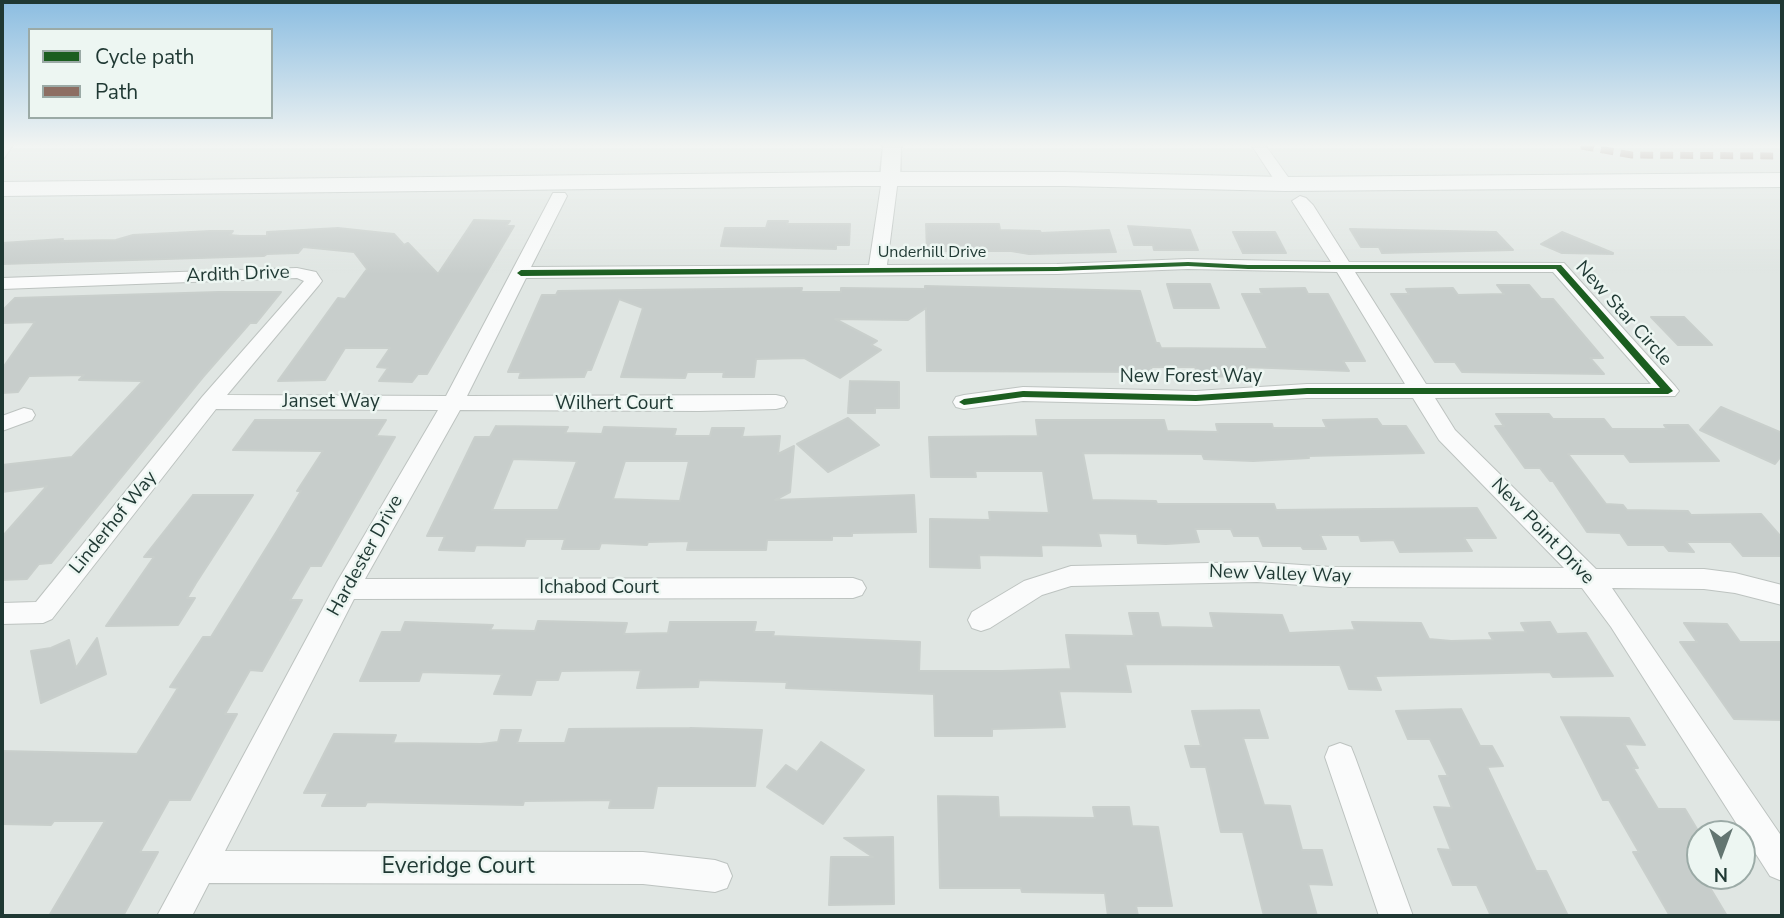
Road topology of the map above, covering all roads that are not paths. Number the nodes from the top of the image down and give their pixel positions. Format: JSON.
{"nodes":[{"id":1,"x":889,"y":188,"type":"edge"},
{"id":2,"x":2,"y":189,"type":"edge"},
{"id":3,"x":144,"y":189,"type":"edge"},
{"id":4,"x":858,"y":189,"type":"edge"},
{"id":5,"x":957,"y":189,"type":"edge"},
{"id":6,"x":1289,"y":189,"type":"edge"},
{"id":7,"x":1449,"y":189,"type":"edge"},
{"id":8,"x":1701,"y":189,"type":"edge"},
{"id":9,"x":1292,"y":193,"type":"junction"},
{"id":10,"x":1782,"y":196,"type":"edge"},
{"id":11,"x":559,"y":197,"type":"junction"},
{"id":12,"x":1677,"y":197,"type":"junction"},
{"id":13,"x":2,"y":201,"type":"edge"},
{"id":14,"x":1343,"y":267,"type":"junction"},
{"id":15,"x":877,"y":269,"type":"junction"},
{"id":16,"x":521,"y":273,"type":"junction"},
{"id":17,"x":2,"y":283,"type":"edge"},
{"id":18,"x":1419,"y":391,"type":"junction"},
{"id":19,"x":210,"y":402,"type":"junction"},
{"id":20,"x":776,"y":402,"type":"dead end"},
{"id":21,"x":964,"y":402,"type":"dead end"},
{"id":22,"x":453,"y":403,"type":"junction"},
{"id":23,"x":24,"y":415,"type":"dead end"},
{"id":24,"x":2,"y":424,"type":"edge"},
{"id":25,"x":1590,"y":578,"type":"junction"},
{"id":26,"x":853,"y":588,"type":"dead end"},
{"id":27,"x":346,"y":589,"type":"junction"},
{"id":28,"x":1782,"y":595,"type":"edge"},
{"id":29,"x":2,"y":613,"type":"edge"},
{"id":30,"x":981,"y":620,"type":"dead end"},
{"id":31,"x":1340,"y":757,"type":"dead end"},
{"id":32,"x":1782,"y":864,"type":"edge"},
{"id":33,"x":200,"y":867,"type":"junction"},
{"id":34,"x":715,"y":876,"type":"dead end"},
{"id":35,"x":174,"y":916,"type":"edge"},
{"id":36,"x":1395,"y":916,"type":"edge"}],
"edges":[{"from":1,"to":15,"type":"street"},
{"from":2,"to":3,"type":"main road"},
{"from":4,"to":11,"type":"main road"},
{"from":5,"to":9,"type":"main road"},
{"from":6,"to":9,"type":"street","name":"New Point Drive"},
{"from":7,"to":9,"type":"main road"},
{"from":8,"to":12,"type":"main road"},
{"from":9,"to":12,"type":"main road"},
{"from":9,"to":14,"type":"street","name":"New Point Drive"},
{"from":10,"to":12,"type":"main road"},
{"from":11,"to":13,"type":"main road"},
{"from":11,"to":16,"type":"street","name":"Hardester Drive"},
{"from":14,"to":15,"type":"street","name":"Underhill Drive"},
{"from":14,"to":18,"type":"street","name":"New Point Drive"},
{"from":14,"to":18,"type":"street","name":"New Star Circle"},
{"from":15,"to":16,"type":"street","name":"Underhill Drive"},
{"from":16,"to":22,"type":"street","name":"Hardester Drive"},
{"from":17,"to":19,"type":"street","name":"Ardith Drive"},
{"from":18,"to":21,"type":"street","name":"New Forest Way"},
{"from":18,"to":25,"type":"street","name":"New Point Drive"},
{"from":19,"to":22,"type":"street","name":"Janset Way"},
{"from":19,"to":29,"type":"street","name":"Linderhof Way"},
{"from":20,"to":22,"type":"street","name":"Wilhert Court"},
{"from":22,"to":27,"type":"street","name":"Hardester Drive"},
{"from":23,"to":24,"type":"street"},
{"from":25,"to":28,"type":"street","name":"New Valley Way"},
{"from":25,"to":30,"type":"street","name":"New Valley Way"},
{"from":25,"to":32,"type":"street","name":"New Point Drive"},
{"from":26,"to":27,"type":"street","name":"Ichabod Court"},
{"from":27,"to":33,"type":"street","name":"Hardester Drive"},
{"from":31,"to":36,"type":"street"},
{"from":33,"to":34,"type":"street","name":"Everidge Court"},
{"from":33,"to":35,"type":"street","name":"Hardester Drive"}]}
